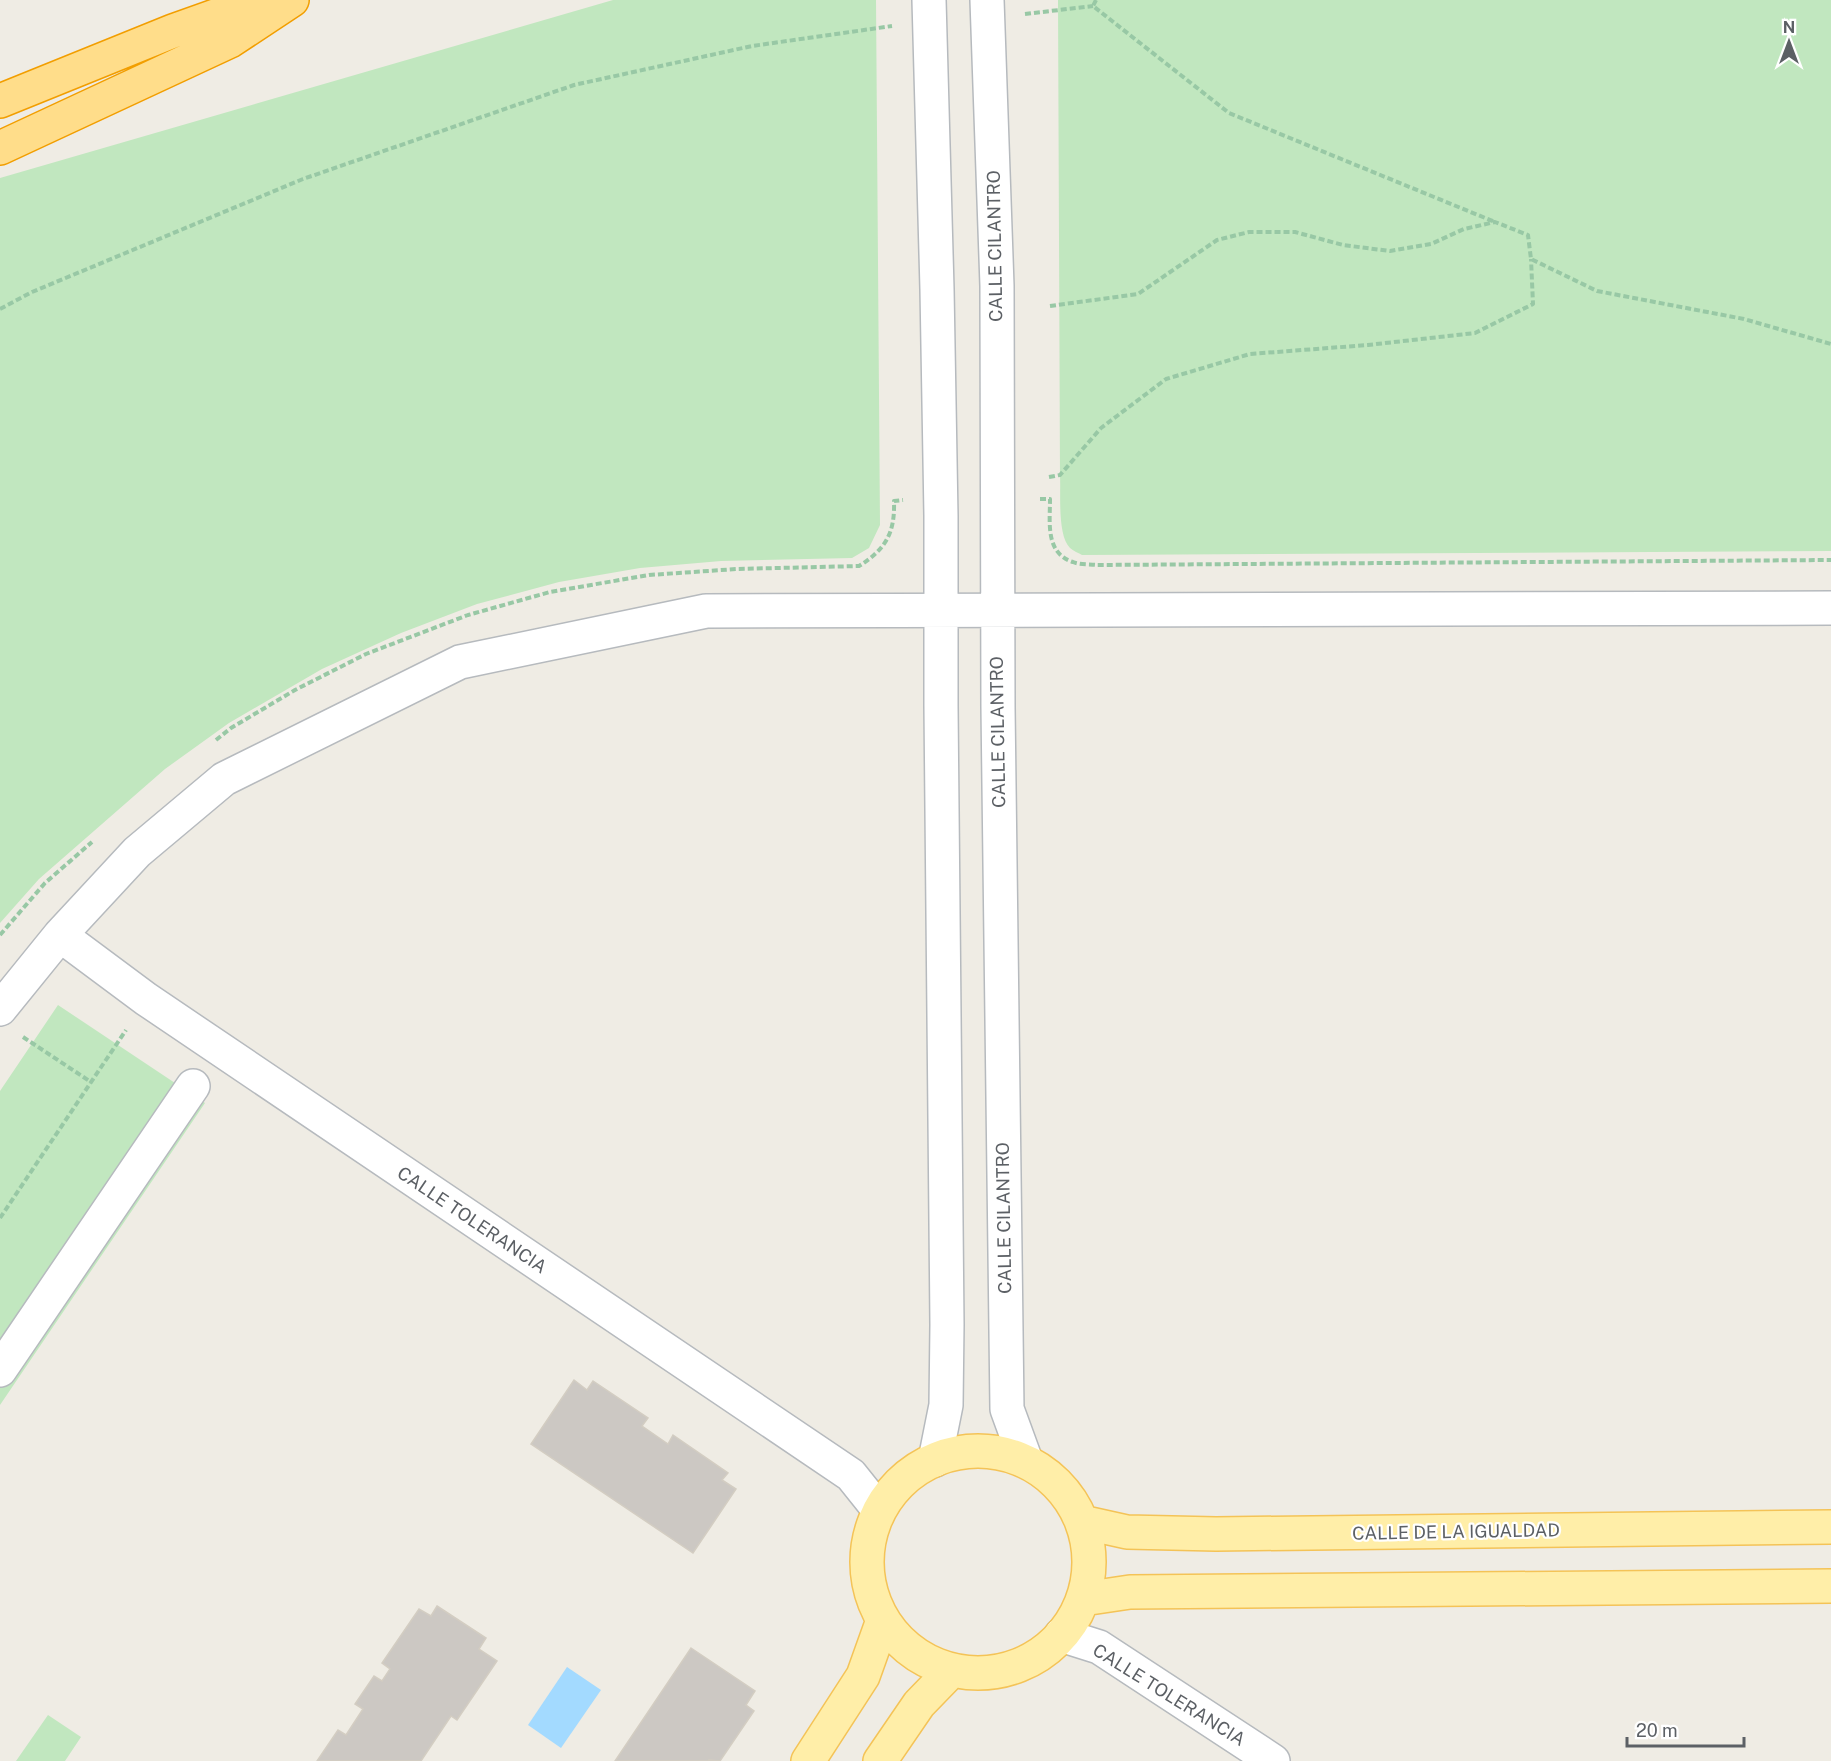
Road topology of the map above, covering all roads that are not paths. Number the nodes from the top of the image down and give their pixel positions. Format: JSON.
{"nodes":[{"id":1,"x":260,"y":0,"type":"edge"},
{"id":2,"x":292,"y":0,"type":"edge"},
{"id":3,"x":929,"y":0,"type":"edge"},
{"id":4,"x":987,"y":0,"type":"edge"},
{"id":5,"x":0,"y":101,"type":"edge"},
{"id":6,"x":0,"y":148,"type":"edge"},
{"id":7,"x":1831,"y":608,"type":"edge"},
{"id":8,"x":997,"y":609,"type":"junction"},
{"id":9,"x":941,"y":610,"type":"junction"},
{"id":10,"x":60,"y":935,"type":"junction"},
{"id":11,"x":0,"y":1009,"type":"edge"},
{"id":12,"x":193,"y":1086,"type":"dead end"},
{"id":13,"x":0,"y":1370,"type":"edge"},
{"id":14,"x":935,"y":1460,"type":"junction"},
{"id":15,"x":1026,"y":1461,"type":"junction"},
{"id":16,"x":879,"y":1510,"type":"junction"},
{"id":17,"x":1082,"y":1522,"type":"junction"},
{"id":18,"x":1831,"y":1527,"type":"edge"},
{"id":19,"x":1831,"y":1586,"type":"edge"},
{"id":20,"x":1083,"y":1599,"type":"junction"},
{"id":21,"x":883,"y":1620,"type":"junction"},
{"id":22,"x":1061,"y":1635,"type":"junction"},
{"id":23,"x":952,"y":1670,"type":"junction"},
{"id":24,"x":808,"y":1761,"type":"edge"},
{"id":25,"x":880,"y":1761,"type":"edge"},
{"id":26,"x":1273,"y":1761,"type":"edge"}],
"edges":[{"from":1,"to":5,"type":"highway"},
{"from":2,"to":6,"type":"highway"},
{"from":3,"to":9,"type":"street"},
{"from":4,"to":8,"type":"street","name":"CALLE CILANTRO"},
{"from":7,"to":8,"type":"street"},
{"from":8,"to":9,"type":"street"},
{"from":8,"to":15,"type":"street","name":"CALLE CILANTRO"},
{"from":9,"to":10,"type":"street"},
{"from":9,"to":14,"type":"street"},
{"from":10,"to":11,"type":"street"},
{"from":10,"to":16,"type":"street","name":"CALLE TOLERANCIA"},
{"from":12,"to":13,"type":"street"},
{"from":14,"to":15,"type":"main road"},
{"from":14,"to":16,"type":"main road"},
{"from":15,"to":17,"type":"main road"},
{"from":16,"to":21,"type":"main road"},
{"from":17,"to":18,"type":"main road","name":"CALLE DE LA IGUALDAD"},
{"from":17,"to":20,"type":"main road"},
{"from":19,"to":20,"type":"main road"},
{"from":20,"to":22,"type":"main road"},
{"from":21,"to":23,"type":"main road"},
{"from":21,"to":24,"type":"main road"},
{"from":22,"to":23,"type":"main road"},
{"from":22,"to":26,"type":"street","name":"CALLE TOLERANCIA"},
{"from":23,"to":25,"type":"main road"}]}
